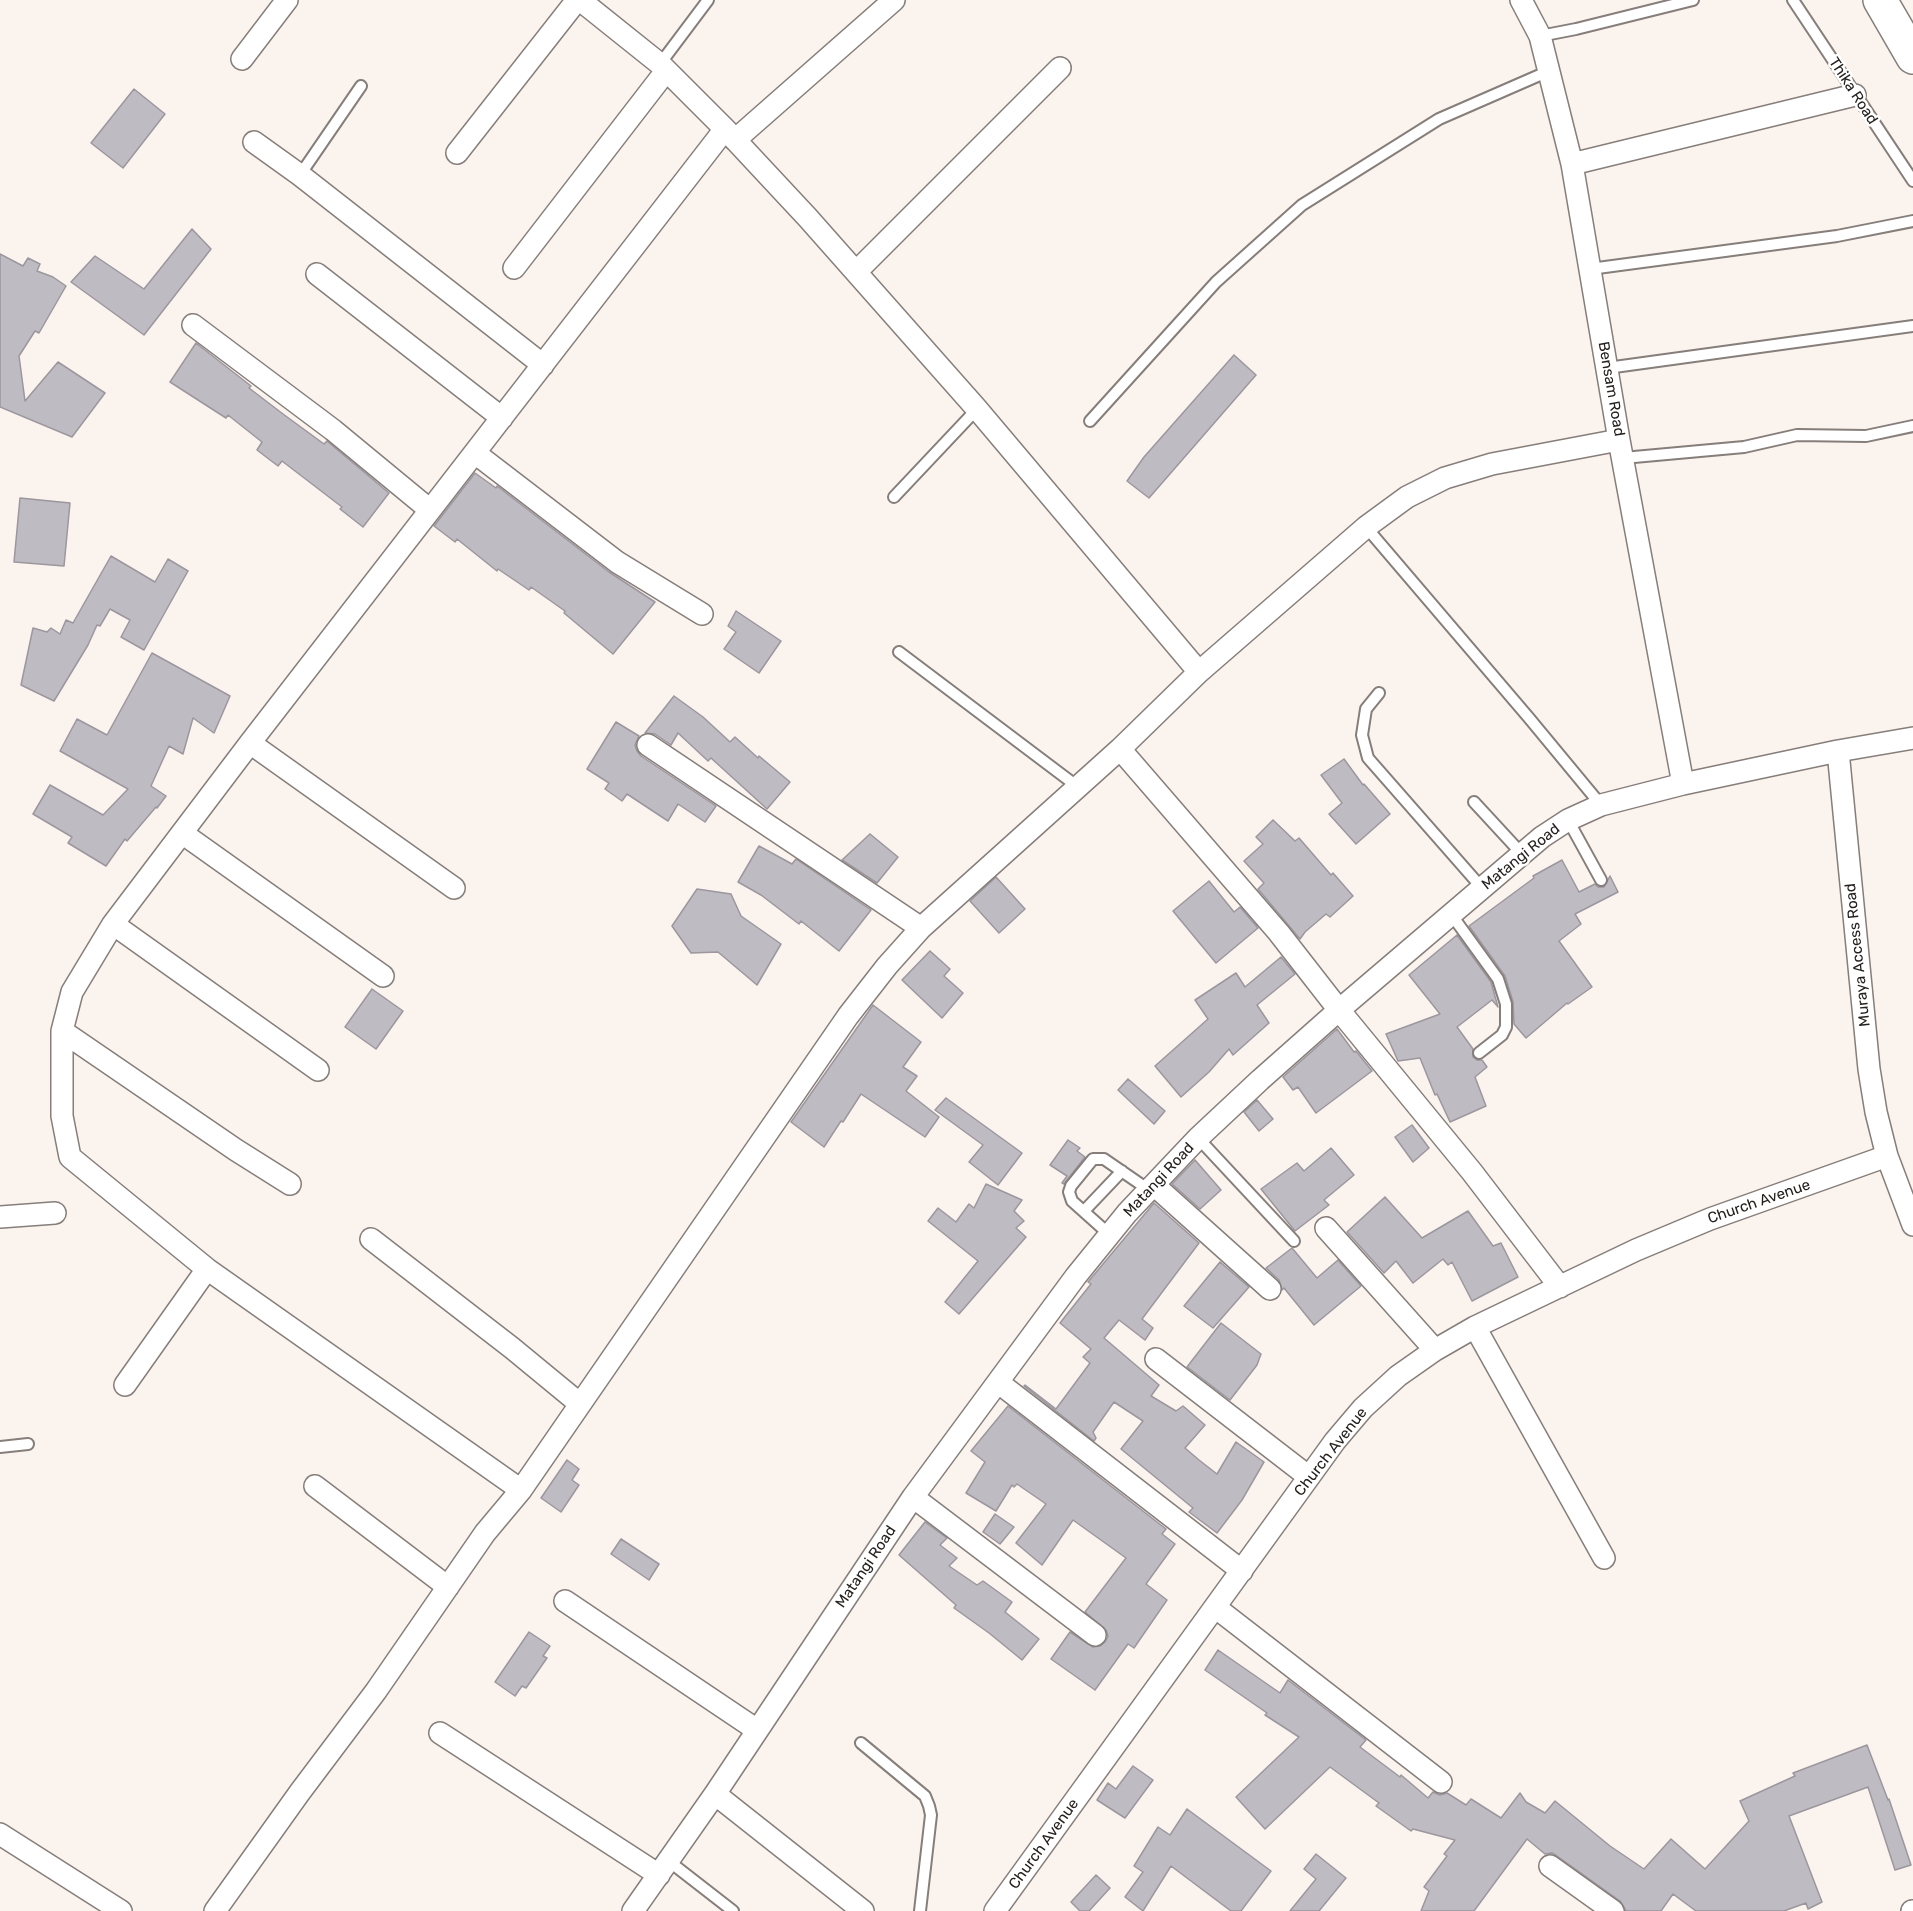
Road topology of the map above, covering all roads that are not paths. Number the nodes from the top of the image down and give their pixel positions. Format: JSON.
{"nodes":[{"id":1,"x":287,"y":0,"type":"edge"},
{"id":2,"x":578,"y":0,"type":"edge"},
{"id":3,"x":708,"y":0,"type":"edge"},
{"id":4,"x":894,"y":0,"type":"edge"},
{"id":5,"x":1521,"y":0,"type":"edge"},
{"id":6,"x":1693,"y":0,"type":"edge"},
{"id":7,"x":1793,"y":0,"type":"edge"},
{"id":8,"x":1880,"y":0,"type":"edge"},
{"id":9,"x":1540,"y":36,"type":"junction"},
{"id":10,"x":1913,"y":57,"type":"edge"},
{"id":11,"x":242,"y":59,"type":"dead end"},
{"id":12,"x":663,"y":68,"type":"junction"},
{"id":13,"x":1060,"y":68,"type":"dead end"},
{"id":14,"x":1549,"y":71,"type":"junction"},
{"id":15,"x":361,"y":86,"type":"dead end"},
{"id":16,"x":1855,"y":95,"type":"junction"},
{"id":17,"x":730,"y":134,"type":"junction"},
{"id":18,"x":254,"y":142,"type":"dead end"},
{"id":19,"x":457,"y":153,"type":"dead end"},
{"id":20,"x":1572,"y":164,"type":"junction"},
{"id":21,"x":300,"y":175,"type":"junction"},
{"id":22,"x":1913,"y":181,"type":"edge"},
{"id":23,"x":1913,"y":221,"type":"edge"},
{"id":24,"x":514,"y":268,"type":"dead end"},
{"id":25,"x":1590,"y":269,"type":"junction"},
{"id":26,"x":856,"y":272,"type":"junction"},
{"id":27,"x":317,"y":274,"type":"dead end"},
{"id":28,"x":193,"y":325,"type":"dead end"},
{"id":29,"x":1913,"y":327,"type":"edge"},
{"id":30,"x":543,"y":365,"type":"junction"},
{"id":31,"x":1607,"y":368,"type":"junction"},
{"id":32,"x":977,"y":409,"type":"junction"},
{"id":33,"x":502,"y":418,"type":"junction"},
{"id":34,"x":1090,"y":421,"type":"dead end"},
{"id":35,"x":1913,"y":426,"type":"edge"},
{"id":36,"x":1621,"y":449,"type":"junction"},
{"id":37,"x":475,"y":453,"type":"junction"},
{"id":38,"x":894,"y":498,"type":"dead end"},
{"id":39,"x":430,"y":510,"type":"junction"},
{"id":40,"x":1366,"y":527,"type":"junction"},
{"id":41,"x":702,"y":614,"type":"dead end"},
{"id":42,"x":899,"y":652,"type":"dead end"},
{"id":43,"x":1199,"y":672,"type":"junction"},
{"id":44,"x":1379,"y":693,"type":"dead end"},
{"id":45,"x":1913,"y":738,"type":"edge"},
{"id":46,"x":250,"y":743,"type":"junction"},
{"id":47,"x":648,"y":745,"type":"dead end"},
{"id":48,"x":1120,"y":750,"type":"junction"},
{"id":49,"x":1838,"y":751,"type":"junction"},
{"id":50,"x":1683,"y":784,"type":"junction"},
{"id":51,"x":1078,"y":787,"type":"junction"},
{"id":52,"x":1474,"y":802,"type":"dead end"},
{"id":53,"x":1601,"y":805,"type":"junction"},
{"id":54,"x":1568,"y":820,"type":"junction"},
{"id":55,"x":182,"y":833,"type":"junction"},
{"id":56,"x":1522,"y":854,"type":"junction"},
{"id":57,"x":1601,"y":880,"type":"dead end"},
{"id":58,"x":454,"y":888,"type":"dead end"},
{"id":59,"x":1482,"y":888,"type":"junction"},
{"id":60,"x":1451,"y":914,"type":"junction"},
{"id":61,"x":113,"y":924,"type":"junction"},
{"id":62,"x":921,"y":928,"type":"junction"},
{"id":63,"x":383,"y":976,"type":"dead end"},
{"id":64,"x":1339,"y":1010,"type":"junction"},
{"id":65,"x":62,"y":1031,"type":"junction"},
{"id":66,"x":1479,"y":1053,"type":"dead end"},
{"id":67,"x":318,"y":1070,"type":"dead end"},
{"id":68,"x":1198,"y":1138,"type":"junction"},
{"id":69,"x":1887,"y":1156,"type":"junction"},
{"id":70,"x":1122,"y":1171,"type":"junction"},
{"id":71,"x":290,"y":1184,"type":"dead end"},
{"id":72,"x":1151,"y":1187,"type":"junction"},
{"id":73,"x":1084,"y":1211,"type":"junction"},
{"id":74,"x":54,"y":1213,"type":"dead end"},
{"id":75,"x":0,"y":1217,"type":"edge"},
{"id":76,"x":1913,"y":1225,"type":"edge"},
{"id":77,"x":1326,"y":1228,"type":"dead end"},
{"id":78,"x":1110,"y":1234,"type":"junction"},
{"id":79,"x":371,"y":1239,"type":"dead end"},
{"id":80,"x":1294,"y":1241,"type":"dead end"},
{"id":81,"x":207,"y":1269,"type":"junction"},
{"id":82,"x":1560,"y":1287,"type":"junction"},
{"id":83,"x":1270,"y":1289,"type":"dead end"},
{"id":84,"x":1475,"y":1327,"type":"junction"},
{"id":85,"x":1435,"y":1350,"type":"junction"},
{"id":86,"x":1156,"y":1359,"type":"dead end"},
{"id":87,"x":999,"y":1383,"type":"junction"},
{"id":88,"x":125,"y":1385,"type":"dead end"},
{"id":89,"x":580,"y":1404,"type":"junction"},
{"id":90,"x":28,"y":1444,"type":"dead end"},
{"id":91,"x":0,"y":1447,"type":"edge"},
{"id":92,"x":1310,"y":1477,"type":"junction"},
{"id":93,"x":315,"y":1486,"type":"dead end"},
{"id":94,"x":521,"y":1490,"type":"junction"},
{"id":95,"x":913,"y":1497,"type":"junction"},
{"id":96,"x":1604,"y":1558,"type":"dead end"},
{"id":97,"x":1242,"y":1570,"type":"junction"},
{"id":98,"x":448,"y":1587,"type":"junction"},
{"id":99,"x":565,"y":1601,"type":"dead end"},
{"id":100,"x":1215,"y":1607,"type":"junction"},
{"id":101,"x":1095,"y":1635,"type":"dead end"},
{"id":102,"x":757,"y":1730,"type":"junction"},
{"id":103,"x":440,"y":1733,"type":"dead end"},
{"id":104,"x":861,"y":1743,"type":"dead end"},
{"id":105,"x":1441,"y":1782,"type":"dead end"},
{"id":106,"x":715,"y":1794,"type":"junction"},
{"id":107,"x":0,"y":1834,"type":"edge"},
{"id":108,"x":1551,"y":1866,"type":"dead end"},
{"id":109,"x":664,"y":1868,"type":"junction"},
{"id":110,"x":121,"y":1911,"type":"edge"},
{"id":111,"x":215,"y":1911,"type":"edge"},
{"id":112,"x":633,"y":1911,"type":"edge"},
{"id":113,"x":733,"y":1911,"type":"edge"},
{"id":114,"x":863,"y":1911,"type":"edge"},
{"id":115,"x":920,"y":1911,"type":"edge"},
{"id":116,"x":995,"y":1911,"type":"edge"},
{"id":117,"x":1613,"y":1911,"type":"edge"}],
"edges":[{"from":1,"to":11,"type":"street"},
{"from":2,"to":12,"type":"street"},
{"from":2,"to":19,"type":"street"},
{"from":3,"to":12,"type":"lane"},
{"from":4,"to":17,"type":"street"},
{"from":5,"to":9,"type":"street","name":"Bensam Road"},
{"from":6,"to":9,"type":"lane"},
{"from":7,"to":16,"type":"lane","name":"Thika Road"},
{"from":8,"to":10,"type":"main road"},
{"from":9,"to":14,"type":"street","name":"Bensam Road"},
{"from":12,"to":17,"type":"street"},
{"from":12,"to":24,"type":"street"},
{"from":13,"to":26,"type":"street"},
{"from":14,"to":20,"type":"street","name":"Bensam Road"},
{"from":14,"to":34,"type":"lane"},
{"from":15,"to":21,"type":"lane"},
{"from":16,"to":20,"type":"street"},
{"from":16,"to":22,"type":"lane","name":"Thika Road"},
{"from":17,"to":26,"type":"street"},
{"from":17,"to":30,"type":"street"},
{"from":18,"to":21,"type":"street"},
{"from":20,"to":25,"type":"street","name":"Bensam Road"},
{"from":21,"to":30,"type":"street"},
{"from":23,"to":25,"type":"lane"},
{"from":25,"to":31,"type":"street","name":"Bensam Road"},
{"from":26,"to":32,"type":"street"},
{"from":27,"to":33,"type":"street"},
{"from":28,"to":39,"type":"street"},
{"from":29,"to":31,"type":"lane"},
{"from":30,"to":33,"type":"street"},
{"from":31,"to":36,"type":"street","name":"Bensam Road"},
{"from":32,"to":38,"type":"lane"},
{"from":32,"to":43,"type":"street"},
{"from":33,"to":37,"type":"street"},
{"from":35,"to":36,"type":"lane"},
{"from":36,"to":40,"type":"street"},
{"from":36,"to":50,"type":"street","name":"Bensam Road"},
{"from":37,"to":39,"type":"street"},
{"from":37,"to":41,"type":"street"},
{"from":39,"to":46,"type":"street"},
{"from":40,"to":43,"type":"street"},
{"from":40,"to":53,"type":"lane"},
{"from":42,"to":51,"type":"lane"},
{"from":43,"to":48,"type":"street"},
{"from":44,"to":59,"type":"lane"},
{"from":45,"to":49,"type":"street","name":"Matangi Road"},
{"from":46,"to":55,"type":"street"},
{"from":46,"to":58,"type":"street"},
{"from":47,"to":62,"type":"street"},
{"from":48,"to":51,"type":"street"},
{"from":48,"to":64,"type":"street"},
{"from":49,"to":50,"type":"street","name":"Matangi Road"},
{"from":49,"to":69,"type":"street","name":"Muraya Access Road"},
{"from":50,"to":53,"type":"street","name":"Matangi Road"},
{"from":51,"to":62,"type":"street"},
{"from":52,"to":56,"type":"lane"},
{"from":53,"to":54,"type":"street","name":"Matangi Road"},
{"from":54,"to":56,"type":"street","name":"Matangi Road"},
{"from":54,"to":57,"type":"lane"},
{"from":55,"to":61,"type":"street"},
{"from":55,"to":63,"type":"street"},
{"from":56,"to":59,"type":"street","name":"Matangi Road"},
{"from":59,"to":60,"type":"street","name":"Matangi Road"},
{"from":60,"to":64,"type":"street","name":"Matangi Road"},
{"from":60,"to":66,"type":"lane"},
{"from":61,"to":65,"type":"street"},
{"from":61,"to":67,"type":"street"},
{"from":62,"to":89,"type":"street"},
{"from":64,"to":68,"type":"street","name":"Matangi Road"},
{"from":64,"to":82,"type":"street"},
{"from":65,"to":71,"type":"street"},
{"from":65,"to":81,"type":"street"},
{"from":68,"to":72,"type":"street","name":"Matangi Road"},
{"from":68,"to":80,"type":"lane"},
{"from":69,"to":76,"type":"street"},
{"from":69,"to":82,"type":"street","name":"Church Avenue"},
{"from":70,"to":72,"type":"lane"},
{"from":70,"to":73,"type":"lane"},
{"from":70,"to":73,"type":"lane"},
{"from":72,"to":78,"type":"street","name":"Matangi Road"},
{"from":72,"to":83,"type":"street"},
{"from":73,"to":78,"type":"lane"},
{"from":74,"to":75,"type":"street"},
{"from":77,"to":85,"type":"street"},
{"from":78,"to":87,"type":"street","name":"Matangi Road"},
{"from":79,"to":89,"type":"street"},
{"from":81,"to":88,"type":"street"},
{"from":81,"to":94,"type":"street"},
{"from":82,"to":84,"type":"street","name":"Church Avenue"},
{"from":84,"to":85,"type":"street","name":"Church Avenue"},
{"from":84,"to":96,"type":"street"},
{"from":85,"to":92,"type":"street","name":"Church Avenue"},
{"from":86,"to":92,"type":"street"},
{"from":87,"to":95,"type":"street","name":"Matangi Road"},
{"from":87,"to":97,"type":"street"},
{"from":89,"to":94,"type":"street"},
{"from":90,"to":91,"type":"lane"},
{"from":92,"to":97,"type":"street","name":"Church Avenue"},
{"from":93,"to":98,"type":"street"},
{"from":94,"to":98,"type":"street"},
{"from":95,"to":101,"type":"street"},
{"from":95,"to":102,"type":"street","name":"Matangi Road"},
{"from":97,"to":100,"type":"street","name":"Church Avenue"},
{"from":98,"to":111,"type":"street"},
{"from":99,"to":102,"type":"street"},
{"from":100,"to":105,"type":"street"},
{"from":100,"to":116,"type":"street","name":"Church Avenue"},
{"from":102,"to":106,"type":"street","name":"Matangi Road"},
{"from":103,"to":109,"type":"street"},
{"from":104,"to":115,"type":"lane"},
{"from":106,"to":109,"type":"street","name":"Matangi Road"},
{"from":106,"to":114,"type":"street"},
{"from":107,"to":110,"type":"street"},
{"from":108,"to":117,"type":"street"},
{"from":109,"to":112,"type":"street","name":"Matangi Road"},
{"from":109,"to":113,"type":"lane"}]}
